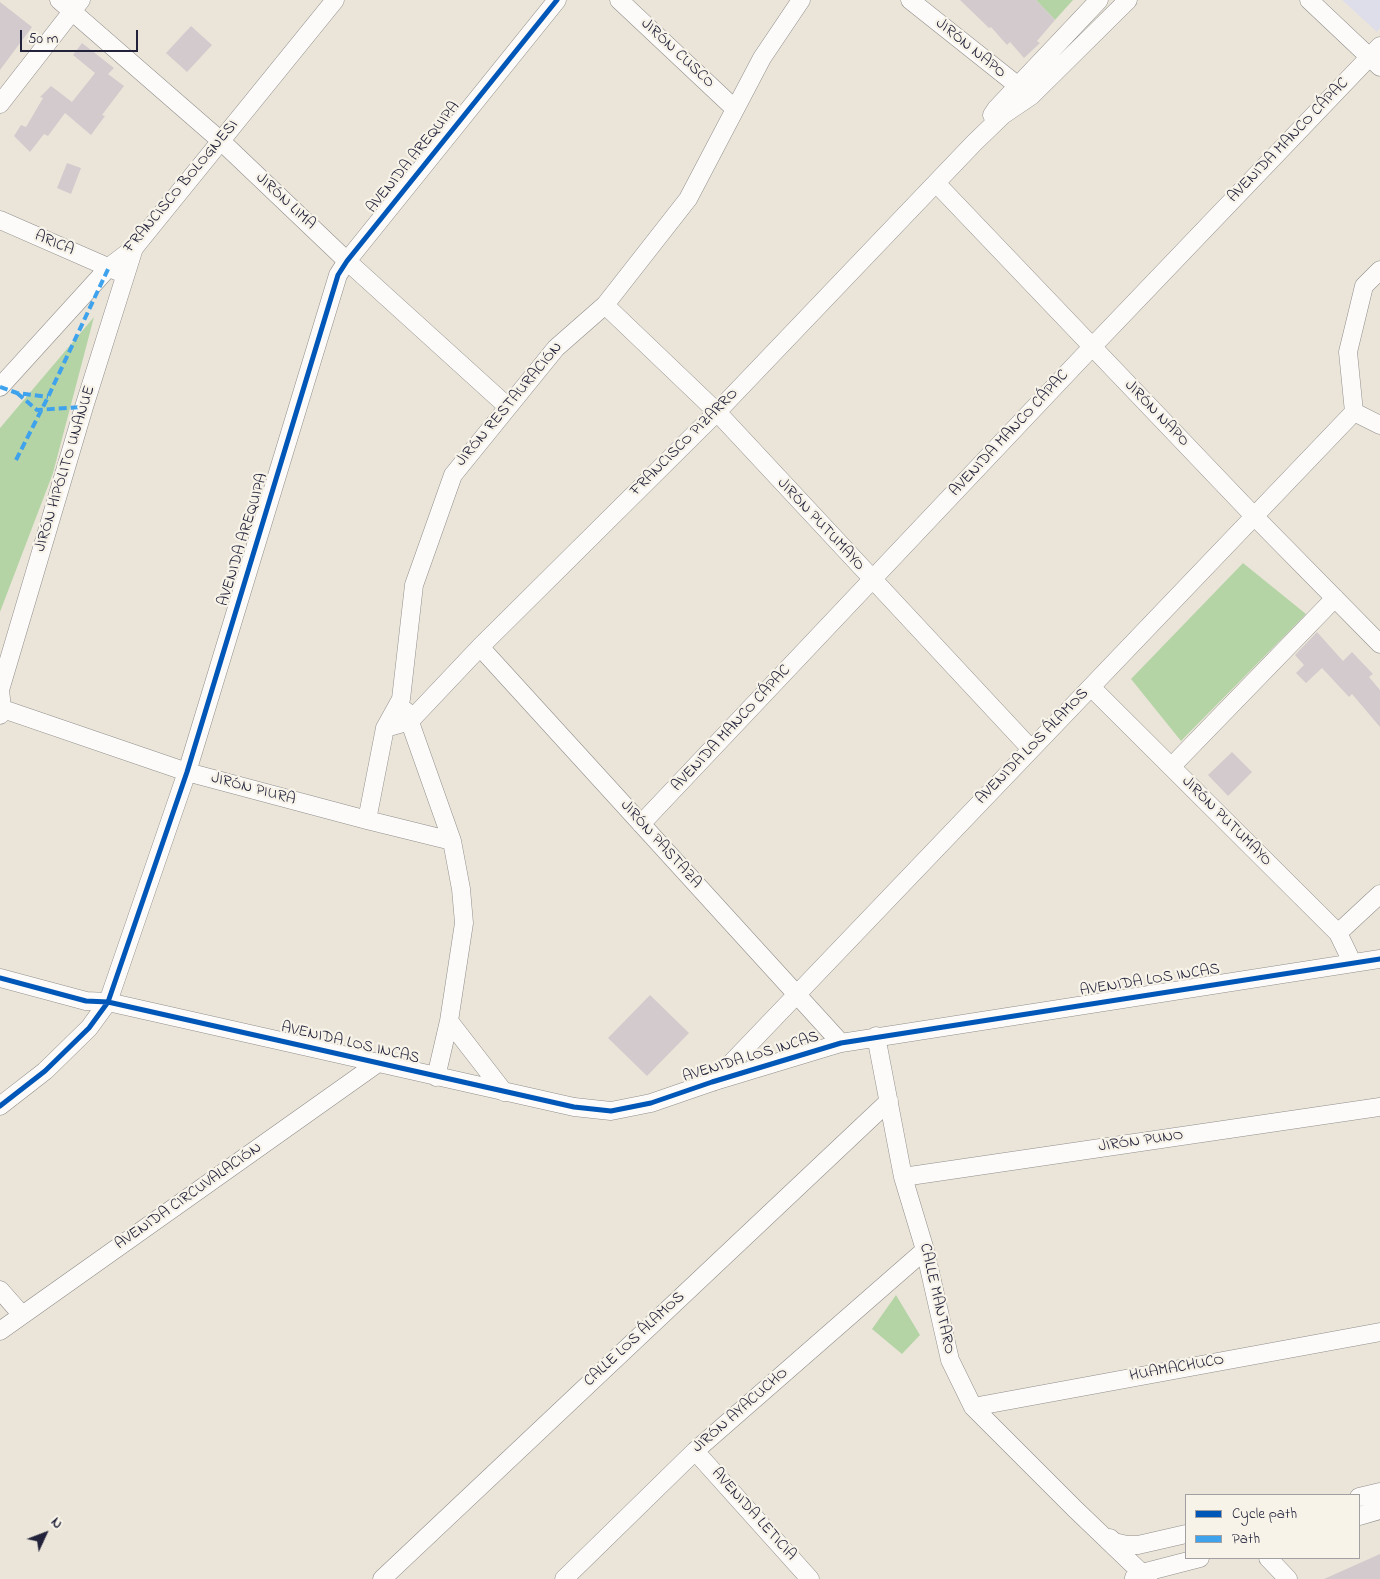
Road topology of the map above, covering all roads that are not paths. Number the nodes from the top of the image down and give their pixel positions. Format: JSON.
{"nodes":[{"id":1,"x":335,"y":0,"type":"edge"},
{"id":2,"x":557,"y":0,"type":"edge"},
{"id":3,"x":619,"y":0,"type":"edge"},
{"id":4,"x":801,"y":0,"type":"edge"},
{"id":5,"x":910,"y":0,"type":"edge"},
{"id":6,"x":1099,"y":0,"type":"edge"},
{"id":7,"x":1128,"y":0,"type":"edge"},
{"id":8,"x":1309,"y":0,"type":"edge"},
{"id":9,"x":71,"y":4,"type":"edge"},
{"id":10,"x":1376,"y":57,"type":"edge"},
{"id":11,"x":1024,"y":92,"type":"junction"},
{"id":12,"x":0,"y":104,"type":"edge"},
{"id":13,"x":735,"y":109,"type":"junction"},
{"id":14,"x":221,"y":142,"type":"junction"},
{"id":15,"x":936,"y":183,"type":"junction"},
{"id":16,"x":0,"y":220,"type":"edge"},
{"id":17,"x":134,"y":248,"type":"junction"},
{"id":18,"x":347,"y":261,"type":"junction"},
{"id":19,"x":109,"y":267,"type":"junction"},
{"id":20,"x":1380,"y":270,"type":"edge"},
{"id":21,"x":126,"y":276,"type":"junction"},
{"id":22,"x":605,"y":305,"type":"junction"},
{"id":23,"x":1092,"y":347,"type":"junction"},
{"id":24,"x":0,"y":387,"type":"edge"},
{"id":25,"x":508,"y":407,"type":"junction"},
{"id":26,"x":717,"y":412,"type":"junction"},
{"id":27,"x":1354,"y":412,"type":"junction"},
{"id":28,"x":1380,"y":425,"type":"edge"},
{"id":29,"x":1254,"y":516,"type":"junction"},
{"id":30,"x":872,"y":581,"type":"junction"},
{"id":31,"x":1335,"y":598,"type":"junction"},
{"id":32,"x":1380,"y":644,"type":"edge"},
{"id":33,"x":480,"y":647,"type":"junction"},
{"id":34,"x":1091,"y":687,"type":"junction"},
{"id":35,"x":401,"y":699,"type":"junction"},
{"id":36,"x":1,"y":702,"type":"edge"},
{"id":37,"x":410,"y":721,"type":"junction"},
{"id":38,"x":385,"y":728,"type":"junction"},
{"id":39,"x":1031,"y":749,"type":"junction"},
{"id":40,"x":1171,"y":767,"type":"junction"},
{"id":41,"x":187,"y":772,"type":"junction"},
{"id":42,"x":367,"y":820,"type":"junction"},
{"id":43,"x":642,"y":824,"type":"junction"},
{"id":44,"x":452,"y":841,"type":"junction"},
{"id":45,"x":1380,"y":894,"type":"edge"},
{"id":46,"x":1338,"y":933,"type":"junction"},
{"id":47,"x":1380,"y":959,"type":"edge"},
{"id":48,"x":1352,"y":962,"type":"junction"},
{"id":49,"x":0,"y":978,"type":"edge"},
{"id":50,"x":796,"y":994,"type":"junction"},
{"id":51,"x":108,"y":1002,"type":"junction"},
{"id":52,"x":449,"y":1021,"type":"junction"},
{"id":53,"x":876,"y":1036,"type":"junction"},
{"id":54,"x":841,"y":1043,"type":"junction"},
{"id":55,"x":378,"y":1063,"type":"junction"},
{"id":56,"x":436,"y":1077,"type":"junction"},
{"id":57,"x":712,"y":1082,"type":"junction"},
{"id":58,"x":504,"y":1092,"type":"junction"},
{"id":59,"x":888,"y":1101,"type":"junction"},
{"id":60,"x":0,"y":1106,"type":"edge"},
{"id":61,"x":1380,"y":1107,"type":"edge"},
{"id":62,"x":903,"y":1177,"type":"junction"},
{"id":63,"x":925,"y":1250,"type":"junction"},
{"id":64,"x":0,"y":1290,"type":"edge"},
{"id":65,"x":22,"y":1315,"type":"junction"},
{"id":66,"x":0,"y":1330,"type":"edge"},
{"id":67,"x":1380,"y":1332,"type":"edge"},
{"id":68,"x":973,"y":1406,"type":"junction"},
{"id":69,"x":695,"y":1451,"type":"junction"},
{"id":70,"x":1380,"y":1492,"type":"edge"},
{"id":71,"x":1360,"y":1497,"type":"edge"},
{"id":72,"x":1075,"y":1509,"type":"junction"},
{"id":73,"x":1380,"y":1510,"type":"edge"},
{"id":74,"x":1360,"y":1516,"type":"edge"},
{"id":75,"x":1185,"y":1534,"type":"edge"},
{"id":76,"x":1197,"y":1559,"type":"edge"},
{"id":77,"x":1269,"y":1559,"type":"edge"},
{"id":78,"x":1143,"y":1577,"type":"edge"},
{"id":79,"x":382,"y":1579,"type":"edge"},
{"id":80,"x":564,"y":1579,"type":"edge"},
{"id":81,"x":810,"y":1579,"type":"edge"},
{"id":82,"x":1288,"y":1579,"type":"edge"}],
"edges":[{"from":1,"to":14,"type":"street","name":"FRANCISCO BOLOGNESI"},
{"from":2,"to":18,"type":"street","name":"AVENIDA AREQUIPA"},
{"from":3,"to":13,"type":"street","name":"JIRÓN CUSCO"},
{"from":4,"to":13,"type":"street","name":"JIRÓN RESTAURACIÓN"},
{"from":5,"to":11,"type":"street","name":"JIRÓN NAPO"},
{"from":6,"to":11,"type":"street","name":"FRANCISCO PIZARRO"},
{"from":7,"to":11,"type":"street","name":"FRANCISCO PIZARRO"},
{"from":8,"to":10,"type":"street"},
{"from":9,"to":12,"type":"street"},
{"from":9,"to":14,"type":"street","name":"JIRÓN LIMA"},
{"from":10,"to":23,"type":"street","name":"AVENIDA MANCO CÁPAC"},
{"from":11,"to":15,"type":"street","name":"FRANCISCO PIZARRO"},
{"from":13,"to":22,"type":"street","name":"JIRÓN RESTAURACIÓN"},
{"from":14,"to":17,"type":"street","name":"FRANCISCO BOLOGNESI"},
{"from":14,"to":18,"type":"street","name":"JIRÓN LIMA"},
{"from":15,"to":23,"type":"street","name":"JIRÓN NAPO"},
{"from":15,"to":26,"type":"street","name":"FRANCISCO PIZARRO"},
{"from":16,"to":19,"type":"street","name":"ARICA"},
{"from":17,"to":19,"type":"street","name":"FRANCISCO BOLOGNESI"},
{"from":17,"to":21,"type":"street","name":"JIRÓN HIPÓLITO UNANUE"},
{"from":18,"to":25,"type":"street","name":"JIRÓN LIMA"},
{"from":18,"to":41,"type":"street","name":"AVENIDA AREQUIPA"},
{"from":19,"to":21,"type":"street","name":"ARICA"},
{"from":19,"to":24,"type":"street","name":"FRANCISCO BOLOGNESI"},
{"from":20,"to":27,"type":"street"},
{"from":21,"to":36,"type":"street","name":"JIRÓN HIPÓLITO UNANUE"},
{"from":22,"to":25,"type":"street","name":"JIRÓN RESTAURACIÓN"},
{"from":22,"to":26,"type":"street","name":"JIRÓN PUTUMAYO"},
{"from":23,"to":29,"type":"street","name":"JIRÓN NAPO"},
{"from":23,"to":30,"type":"street","name":"AVENIDA MANCO CÁPAC"},
{"from":25,"to":35,"type":"street","name":"JIRÓN RESTAURACIÓN"},
{"from":26,"to":30,"type":"street","name":"JIRÓN PUTUMAYO"},
{"from":26,"to":33,"type":"street","name":"FRANCISCO PIZARRO"},
{"from":27,"to":28,"type":"street"},
{"from":27,"to":29,"type":"street","name":"AVENIDA LOS ÁLAMOS"},
{"from":29,"to":31,"type":"street","name":"JIRÓN NAPO"},
{"from":29,"to":34,"type":"street","name":"AVENIDA LOS ÁLAMOS"},
{"from":30,"to":39,"type":"street","name":"JIRÓN PUTUMAYO"},
{"from":30,"to":43,"type":"street","name":"AVENIDA MANCO CÁPAC"},
{"from":31,"to":32,"type":"street","name":"JIRÓN NAPO"},
{"from":31,"to":40,"type":"street"},
{"from":33,"to":37,"type":"street","name":"FRANCISCO PIZARRO"},
{"from":33,"to":43,"type":"street","name":"JIRÓN PASTAZA"},
{"from":34,"to":39,"type":"street","name":"AVENIDA LOS ÁLAMOS"},
{"from":34,"to":40,"type":"street","name":"JIRÓN PUTUMAYO"},
{"from":35,"to":37,"type":"street","name":"JIRÓN RESTAURACIÓN"},
{"from":35,"to":38,"type":"street","name":"JIRÓN RESTAURACIÓN"},
{"from":36,"to":41,"type":"street","name":"JIRÓN PIURA"},
{"from":37,"to":38,"type":"street"},
{"from":37,"to":44,"type":"street","name":"JIRÓN RESTAURACIÓN"},
{"from":38,"to":42,"type":"street","name":"JIRÓN RESTAURACIÓN"},
{"from":39,"to":50,"type":"street","name":"AVENIDA LOS ÁLAMOS"},
{"from":40,"to":46,"type":"street","name":"JIRÓN PUTUMAYO"},
{"from":41,"to":42,"type":"street","name":"JIRÓN PIURA"},
{"from":41,"to":51,"type":"street","name":"AVENIDA AREQUIPA"},
{"from":42,"to":44,"type":"street","name":"JIRÓN PIURA"},
{"from":43,"to":50,"type":"street","name":"JIRÓN PASTAZA"},
{"from":44,"to":52,"type":"street","name":"JIRÓN RESTAURACIÓN"},
{"from":45,"to":46,"type":"street"},
{"from":46,"to":48,"type":"street","name":"JIRÓN PUTUMAYO"},
{"from":47,"to":48,"type":"street","name":"AVENIDA LOS INCAS"},
{"from":48,"to":53,"type":"street","name":"AVENIDA LOS INCAS"},
{"from":49,"to":51,"type":"street","name":"AVENIDA LOS INCAS"},
{"from":50,"to":54,"type":"street","name":"JIRÓN PASTAZA"},
{"from":50,"to":57,"type":"street","name":"AVENIDA LOS ÁLAMOS"},
{"from":51,"to":55,"type":"street","name":"AVENIDA LOS INCAS"},
{"from":51,"to":60,"type":"street","name":"AVENIDA AREQUIPA"},
{"from":52,"to":56,"type":"street","name":"JIRÓN RESTAURACIÓN"},
{"from":52,"to":58,"type":"street"},
{"from":53,"to":54,"type":"street","name":"AVENIDA LOS INCAS"},
{"from":53,"to":59,"type":"street","name":"CALLE MANTARO"},
{"from":54,"to":57,"type":"street","name":"AVENIDA LOS INCAS"},
{"from":55,"to":56,"type":"street","name":"AVENIDA LOS INCAS"},
{"from":55,"to":65,"type":"street","name":"AVENIDA CIRCUVALACIÓN"},
{"from":56,"to":58,"type":"street","name":"AVENIDA LOS INCAS"},
{"from":57,"to":58,"type":"street","name":"AVENIDA LOS INCAS"},
{"from":59,"to":62,"type":"street","name":"CALLE MANTARO"},
{"from":59,"to":79,"type":"street","name":"CALLE LOS ÁLAMOS"},
{"from":61,"to":62,"type":"street","name":"JIRÓN PUNO"},
{"from":62,"to":63,"type":"street","name":"CALLE MANTARO"},
{"from":63,"to":68,"type":"street","name":"CALLE MANTARO"},
{"from":63,"to":69,"type":"street","name":"JIRÓN AYACUCHO"},
{"from":64,"to":65,"type":"street"},
{"from":65,"to":66,"type":"street","name":"AVENIDA CIRCUVALACIÓN"},
{"from":67,"to":68,"type":"street","name":"HUAMACHUCO"},
{"from":68,"to":72,"type":"street","name":"CALLE MANTARO"},
{"from":69,"to":80,"type":"street","name":"JIRÓN AYACUCHO"},
{"from":69,"to":81,"type":"street","name":"AVENIDA LETICIA"},
{"from":70,"to":71,"type":"street"},
{"from":72,"to":75,"type":"street"},
{"from":72,"to":78,"type":"street","name":"CALLE MANTARO"},
{"from":73,"to":74,"type":"street"},
{"from":76,"to":78,"type":"street"},
{"from":77,"to":82,"type":"street"}]}
